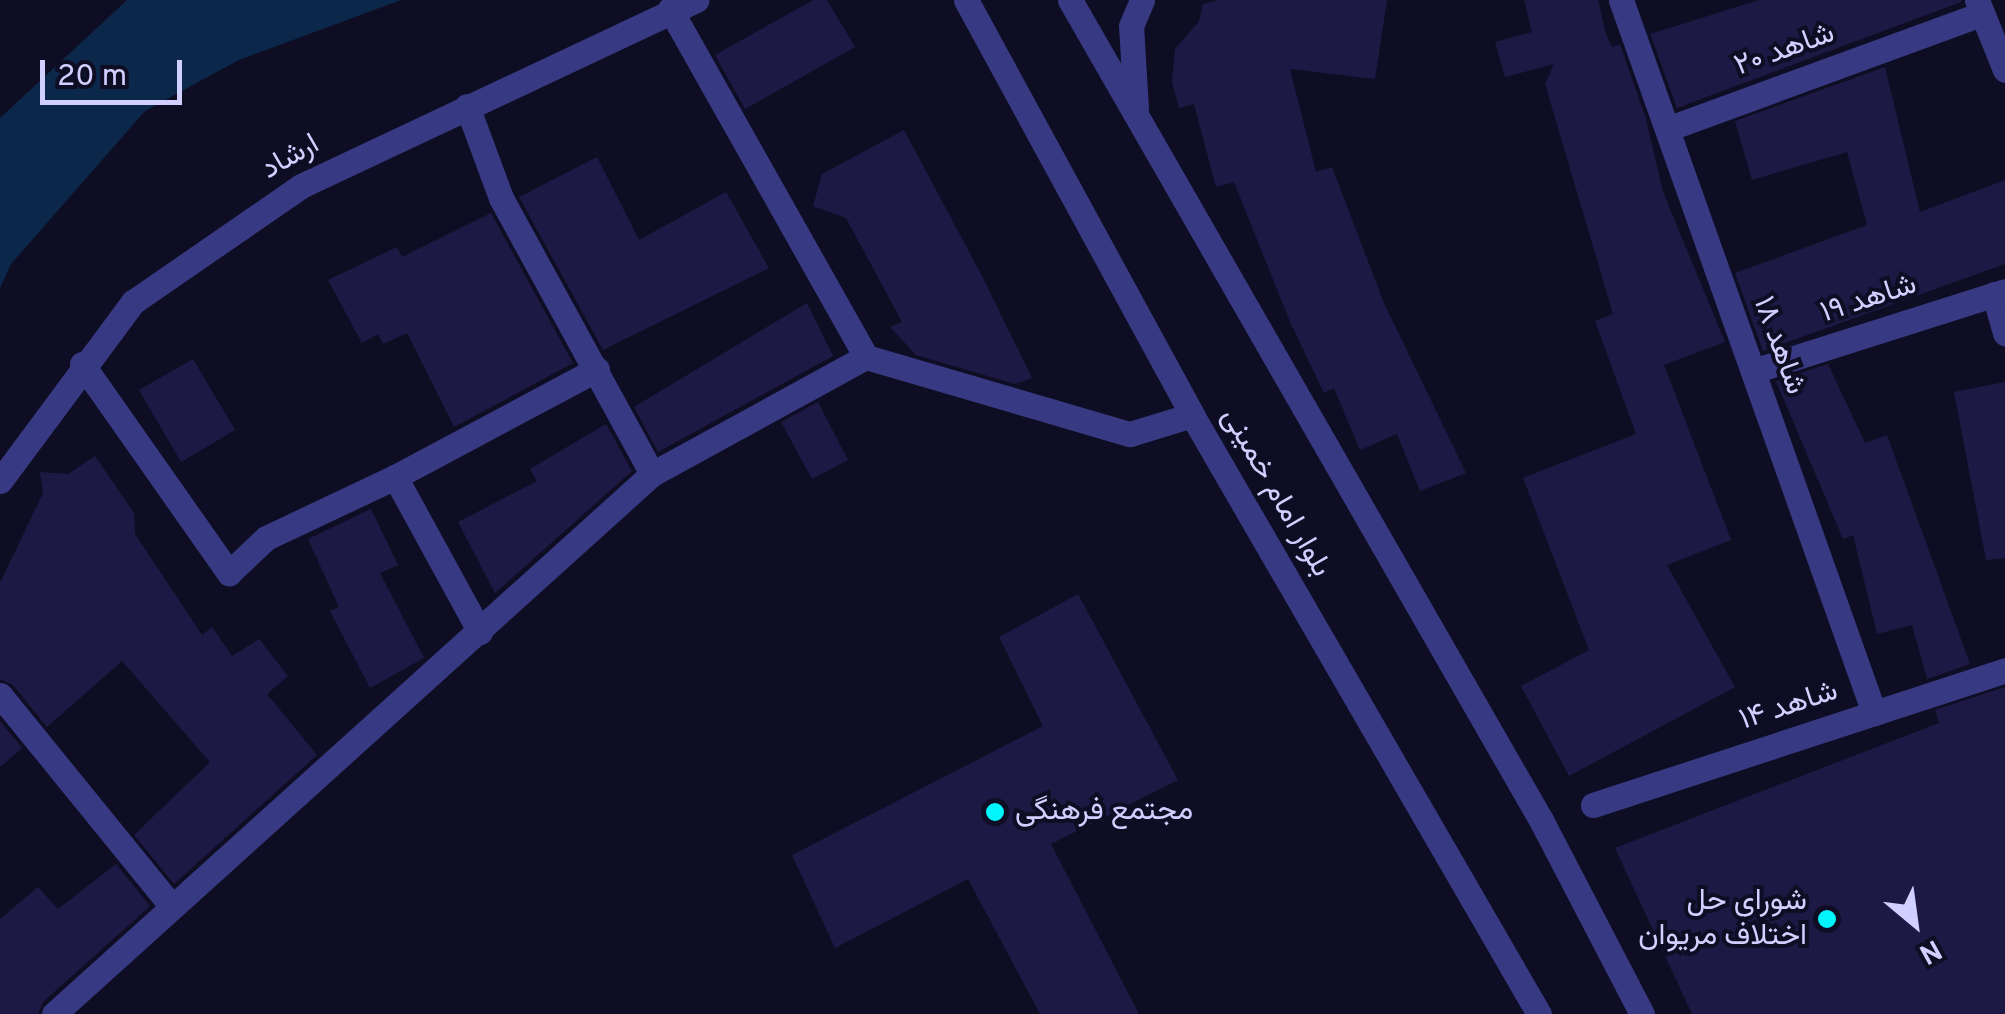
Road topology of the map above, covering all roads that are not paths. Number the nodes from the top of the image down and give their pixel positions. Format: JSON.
{"nodes":[{"id":1,"x":696,"y":0,"type":"edge"},
{"id":2,"x":966,"y":0,"type":"edge"},
{"id":3,"x":1070,"y":0,"type":"edge"},
{"id":4,"x":1142,"y":0,"type":"edge"},
{"id":5,"x":1621,"y":0,"type":"edge"},
{"id":6,"x":1980,"y":7,"type":"edge"},
{"id":7,"x":670,"y":9,"type":"junction"},
{"id":8,"x":2005,"y":70,"type":"edge"},
{"id":9,"x":467,"y":106,"type":"junction"},
{"id":10,"x":1136,"y":114,"type":"junction"},
{"id":11,"x":1666,"y":129,"type":"junction"},
{"id":12,"x":1999,"y":293,"type":"edge"},
{"id":13,"x":2005,"y":333,"type":"edge"},
{"id":14,"x":866,"y":357,"type":"junction"},
{"id":15,"x":82,"y":364,"type":"junction"},
{"id":16,"x":597,"y":368,"type":"junction"},
{"id":17,"x":1753,"y":372,"type":"junction"},
{"id":18,"x":1192,"y":415,"type":"junction"},
{"id":19,"x":652,"y":474,"type":"junction"},
{"id":20,"x":395,"y":477,"type":"junction"},
{"id":21,"x":0,"y":480,"type":"edge"},
{"id":22,"x":480,"y":632,"type":"junction"},
{"id":23,"x":2005,"y":670,"type":"edge"},
{"id":24,"x":0,"y":695,"type":"edge"},
{"id":25,"x":1874,"y":713,"type":"junction"},
{"id":26,"x":1593,"y":805,"type":"dead end"},
{"id":27,"x":172,"y":908,"type":"junction"},
{"id":28,"x":54,"y":1014,"type":"edge"},
{"id":29,"x":1539,"y":1014,"type":"edge"},
{"id":30,"x":1642,"y":1014,"type":"edge"}],
"edges":[{"from":1,"to":7,"type":"street","name":"ارشاد"},
{"from":2,"to":18,"type":"street","name":"بلوار امام خمینی"},
{"from":3,"to":10,"type":"street"},
{"from":4,"to":10,"type":"street"},
{"from":5,"to":11,"type":"street","name":"شاهد ۱۸"},
{"from":6,"to":8,"type":"street"},
{"from":6,"to":11,"type":"street","name":"شاهد ۲۰"},
{"from":7,"to":9,"type":"street","name":"ارشاد"},
{"from":7,"to":14,"type":"street"},
{"from":9,"to":15,"type":"street","name":"ارشاد"},
{"from":9,"to":16,"type":"street"},
{"from":10,"to":30,"type":"street"},
{"from":11,"to":17,"type":"street","name":"شاهد ۱۸"},
{"from":12,"to":13,"type":"street"},
{"from":12,"to":17,"type":"street","name":"شاهد ۱۹"},
{"from":14,"to":18,"type":"street"},
{"from":14,"to":19,"type":"street"},
{"from":15,"to":20,"type":"street"},
{"from":15,"to":21,"type":"street","name":"ارشاد"},
{"from":16,"to":19,"type":"street"},
{"from":16,"to":20,"type":"street"},
{"from":17,"to":25,"type":"street","name":"شاهد ۱۸"},
{"from":18,"to":29,"type":"street","name":"بلوار امام خمینی"},
{"from":19,"to":22,"type":"street"},
{"from":20,"to":22,"type":"street"},
{"from":22,"to":27,"type":"street"},
{"from":23,"to":25,"type":"street","name":"شاهد ۱۴"},
{"from":24,"to":27,"type":"street"},
{"from":25,"to":26,"type":"street","name":"شاهد ۱۴"},
{"from":27,"to":28,"type":"street"}]}
